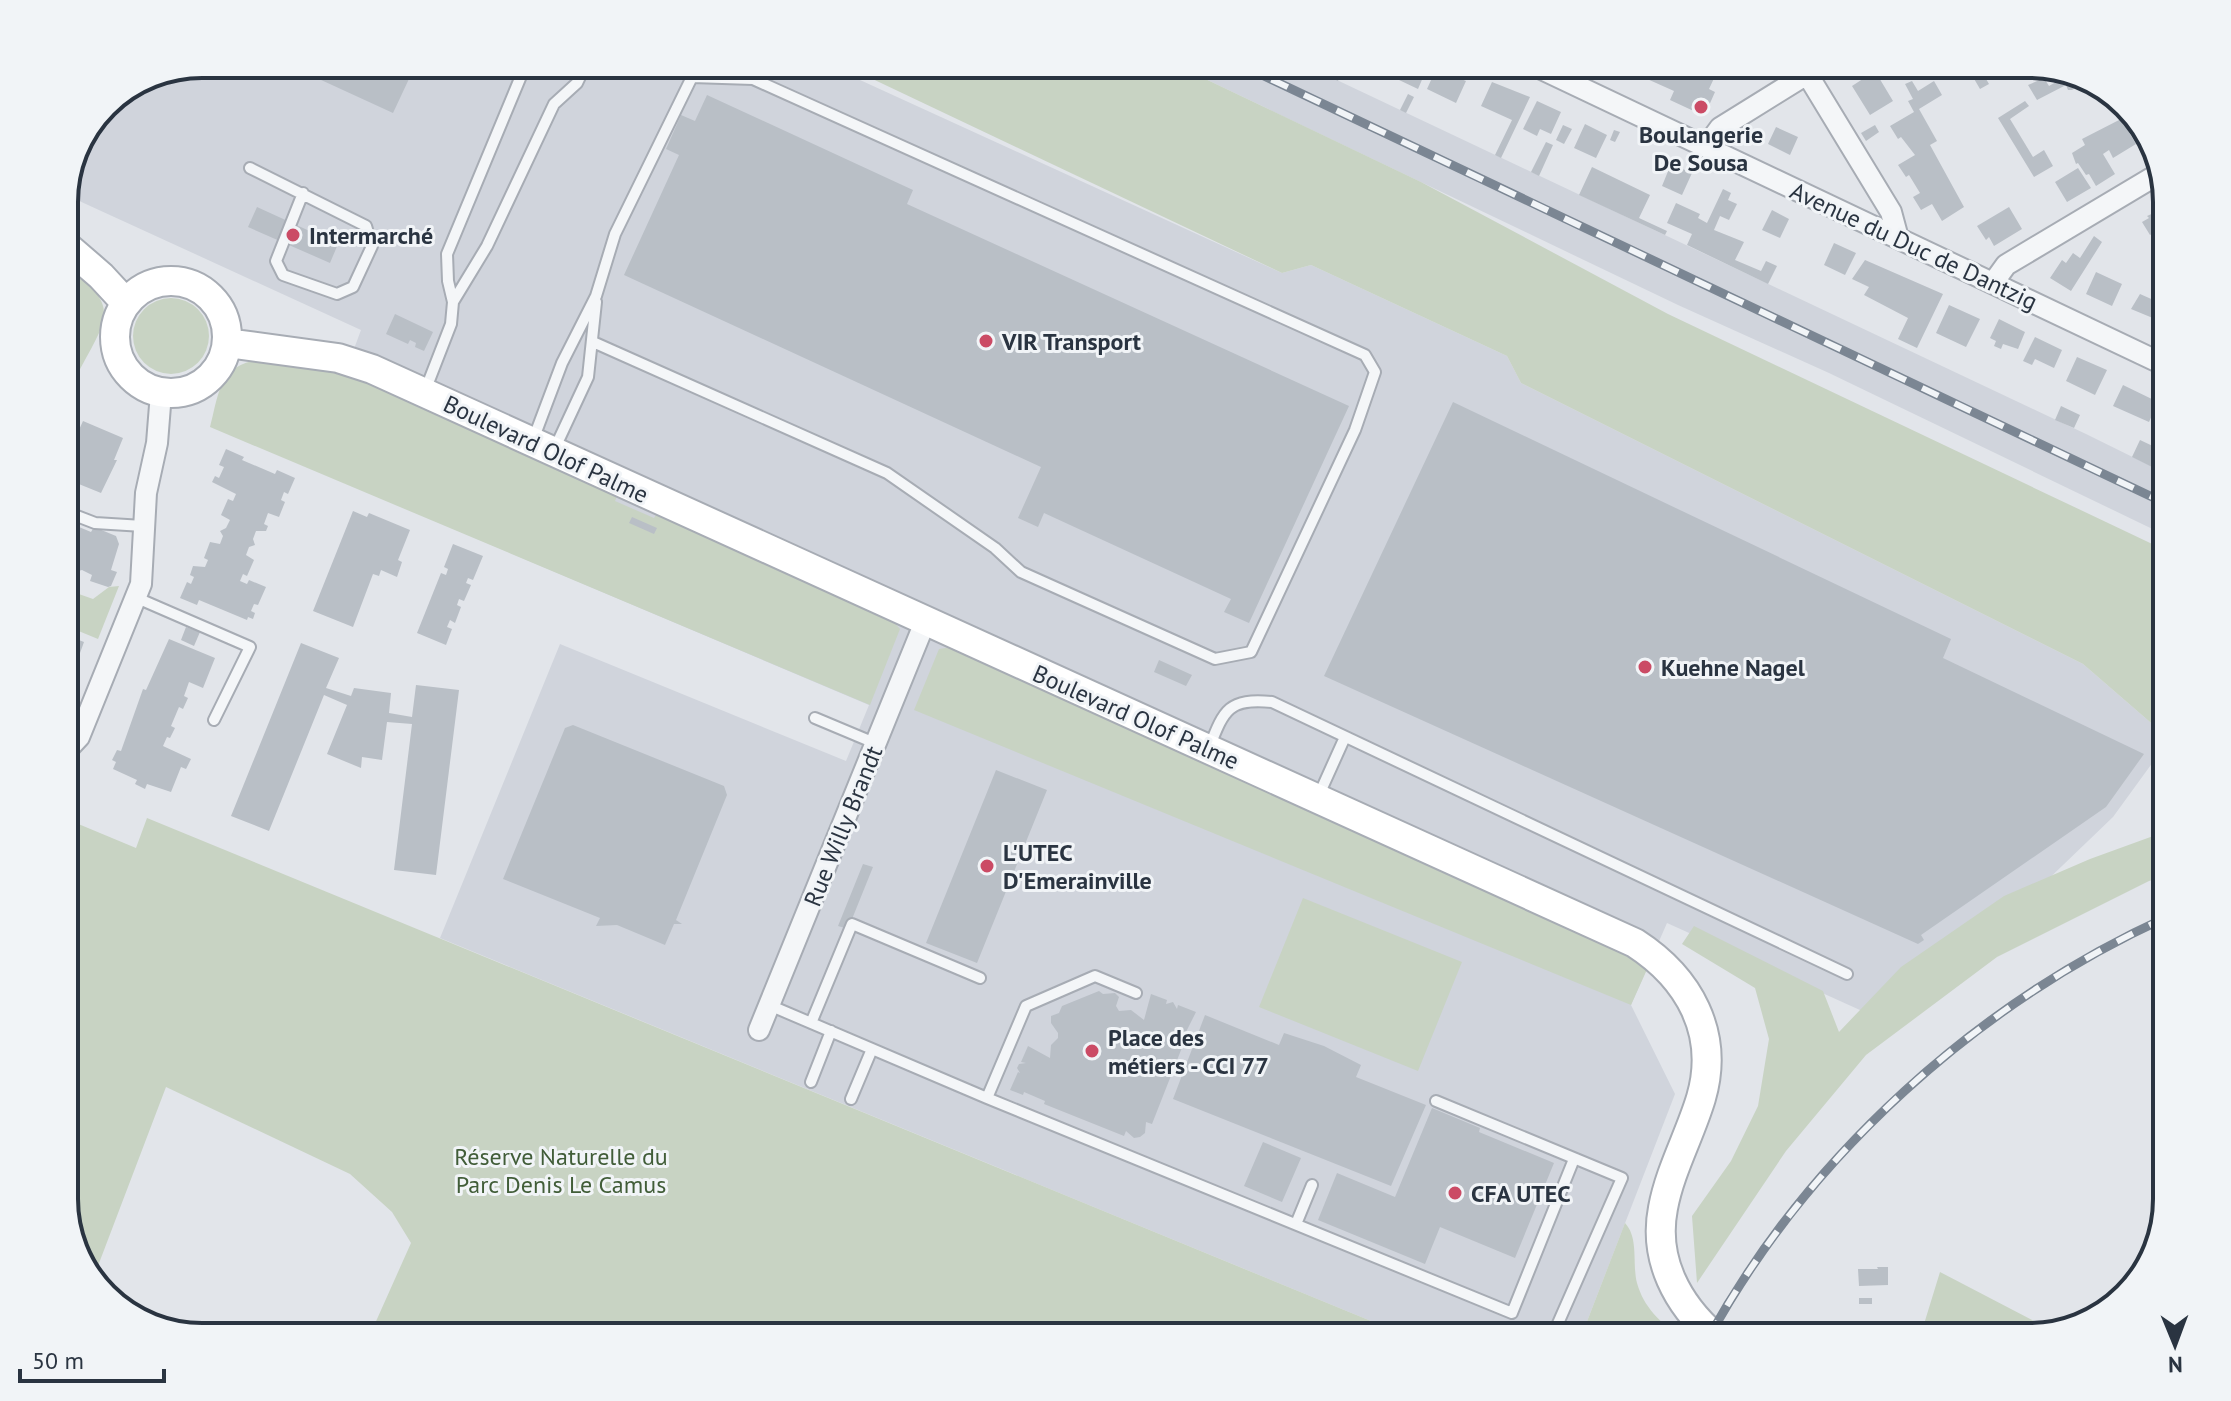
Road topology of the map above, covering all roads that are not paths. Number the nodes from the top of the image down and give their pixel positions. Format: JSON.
{"nodes":[{"id":1,"x":520,"y":78,"type":"edge"},
{"id":2,"x":579,"y":78,"type":"edge"},
{"id":3,"x":692,"y":78,"type":"edge"},
{"id":4,"x":722,"y":78,"type":"edge"},
{"id":5,"x":1561,"y":78,"type":"edge"},
{"id":6,"x":1794,"y":78,"type":"edge"},
{"id":7,"x":1816,"y":78,"type":"edge"},
{"id":8,"x":1706,"y":147,"type":"junction"},
{"id":9,"x":250,"y":168,"type":"dead end"},
{"id":10,"x":2150,"y":179,"type":"edge"},
{"id":11,"x":303,"y":193,"type":"junction"},
{"id":12,"x":1898,"y":238,"type":"junction"},
{"id":13,"x":78,"y":256,"type":"edge"},
{"id":14,"x":1993,"y":283,"type":"junction"},
{"id":15,"x":596,"y":296,"type":"junction"},
{"id":16,"x":453,"y":302,"type":"junction"},
{"id":17,"x":126,"y":303,"type":"junction"},
{"id":18,"x":593,"y":342,"type":"junction"},
{"id":19,"x":227,"y":343,"type":"junction"},
{"id":20,"x":2153,"y":359,"type":"edge"},
{"id":21,"x":161,"y":393,"type":"junction"},
{"id":22,"x":425,"y":393,"type":"junction"},
{"id":23,"x":542,"y":448,"type":"junction"},
{"id":24,"x":78,"y":516,"type":"edge"},
{"id":25,"x":143,"y":526,"type":"junction"},
{"id":26,"x":137,"y":598,"type":"junction"},
{"id":27,"x":925,"y":622,"type":"junction"},
{"id":28,"x":815,"y":718,"type":"dead end"},
{"id":29,"x":214,"y":720,"type":"dead end"},
{"id":30,"x":1345,"y":737,"type":"junction"},
{"id":31,"x":78,"y":738,"type":"edge"},
{"id":32,"x":877,"y":744,"type":"junction"},
{"id":33,"x":1208,"y":750,"type":"junction"},
{"id":34,"x":1318,"y":799,"type":"junction"},
{"id":35,"x":1847,"y":974,"type":"dead end"},
{"id":36,"x":980,"y":978,"type":"dead end"},
{"id":37,"x":1136,"y":993,"type":"dead end"},
{"id":38,"x":769,"y":1005,"type":"junction"},
{"id":39,"x":811,"y":1023,"type":"junction"},
{"id":40,"x":759,"y":1030,"type":"dead end"},
{"id":41,"x":831,"y":1031,"type":"junction"},
{"id":42,"x":872,"y":1049,"type":"junction"},
{"id":43,"x":811,"y":1082,"type":"dead end"},
{"id":44,"x":987,"y":1098,"type":"junction"},
{"id":45,"x":851,"y":1099,"type":"dead end"},
{"id":46,"x":1436,"y":1101,"type":"dead end"},
{"id":47,"x":1556,"y":1137,"type":"dead end"},
{"id":48,"x":1551,"y":1149,"type":"junction"},
{"id":49,"x":1574,"y":1159,"type":"junction"},
{"id":50,"x":1312,"y":1185,"type":"dead end"},
{"id":51,"x":1296,"y":1224,"type":"junction"},
{"id":52,"x":1558,"y":1323,"type":"edge"},
{"id":53,"x":1700,"y":1323,"type":"edge"}],
"edges":[{"from":1,"to":16,"type":"lane"},
{"from":2,"to":16,"type":"lane"},
{"from":3,"to":15,"type":"lane"},
{"from":4,"to":18,"type":"lane"},
{"from":5,"to":8,"type":"street","name":"Avenue du Duc de Dantzig"},
{"from":6,"to":8,"type":"street"},
{"from":7,"to":12,"type":"street"},
{"from":8,"to":12,"type":"street","name":"Avenue du Duc de Dantzig"},
{"from":9,"to":11,"type":"lane"},
{"from":10,"to":14,"type":"street"},
{"from":11,"to":11,"type":"lane"},
{"from":12,"to":14,"type":"street","name":"Avenue du Duc de Dantzig"},
{"from":13,"to":17,"type":"street"},
{"from":14,"to":20,"type":"street","name":"Avenue du Duc de Dantzig"},
{"from":15,"to":18,"type":"lane"},
{"from":15,"to":23,"type":"lane"},
{"from":16,"to":22,"type":"lane"},
{"from":17,"to":19,"type":"street"},
{"from":17,"to":21,"type":"street"},
{"from":18,"to":23,"type":"lane"},
{"from":19,"to":21,"type":"street"},
{"from":19,"to":22,"type":"street","name":"Boulevard Olof Palme"},
{"from":21,"to":25,"type":"street"},
{"from":22,"to":23,"type":"street","name":"Boulevard Olof Palme"},
{"from":23,"to":27,"type":"street","name":"Boulevard Olof Palme"},
{"from":24,"to":25,"type":"lane"},
{"from":25,"to":26,"type":"street"},
{"from":26,"to":29,"type":"lane"},
{"from":26,"to":31,"type":"street"},
{"from":27,"to":32,"type":"street","name":"Rue Willy Brandt"},
{"from":27,"to":33,"type":"street","name":"Boulevard Olof Palme"},
{"from":28,"to":32,"type":"lane"},
{"from":30,"to":33,"type":"lane"},
{"from":30,"to":34,"type":"lane"},
{"from":30,"to":35,"type":"lane"},
{"from":32,"to":38,"type":"street","name":"Rue Willy Brandt"},
{"from":33,"to":34,"type":"street","name":"Boulevard Olof Palme"},
{"from":34,"to":53,"type":"street","name":"Boulevard Olof Palme"},
{"from":36,"to":39,"type":"lane"},
{"from":37,"to":44,"type":"lane"},
{"from":38,"to":39,"type":"lane"},
{"from":38,"to":40,"type":"street","name":"Rue Willy Brandt"},
{"from":39,"to":41,"type":"lane"},
{"from":41,"to":42,"type":"lane"},
{"from":41,"to":43,"type":"lane"},
{"from":42,"to":44,"type":"lane"},
{"from":42,"to":45,"type":"lane"},
{"from":44,"to":51,"type":"lane"},
{"from":46,"to":48,"type":"lane"},
{"from":47,"to":48,"type":"lane"},
{"from":48,"to":49,"type":"lane"},
{"from":49,"to":51,"type":"lane"},
{"from":49,"to":52,"type":"lane"},
{"from":50,"to":51,"type":"lane"}]}
